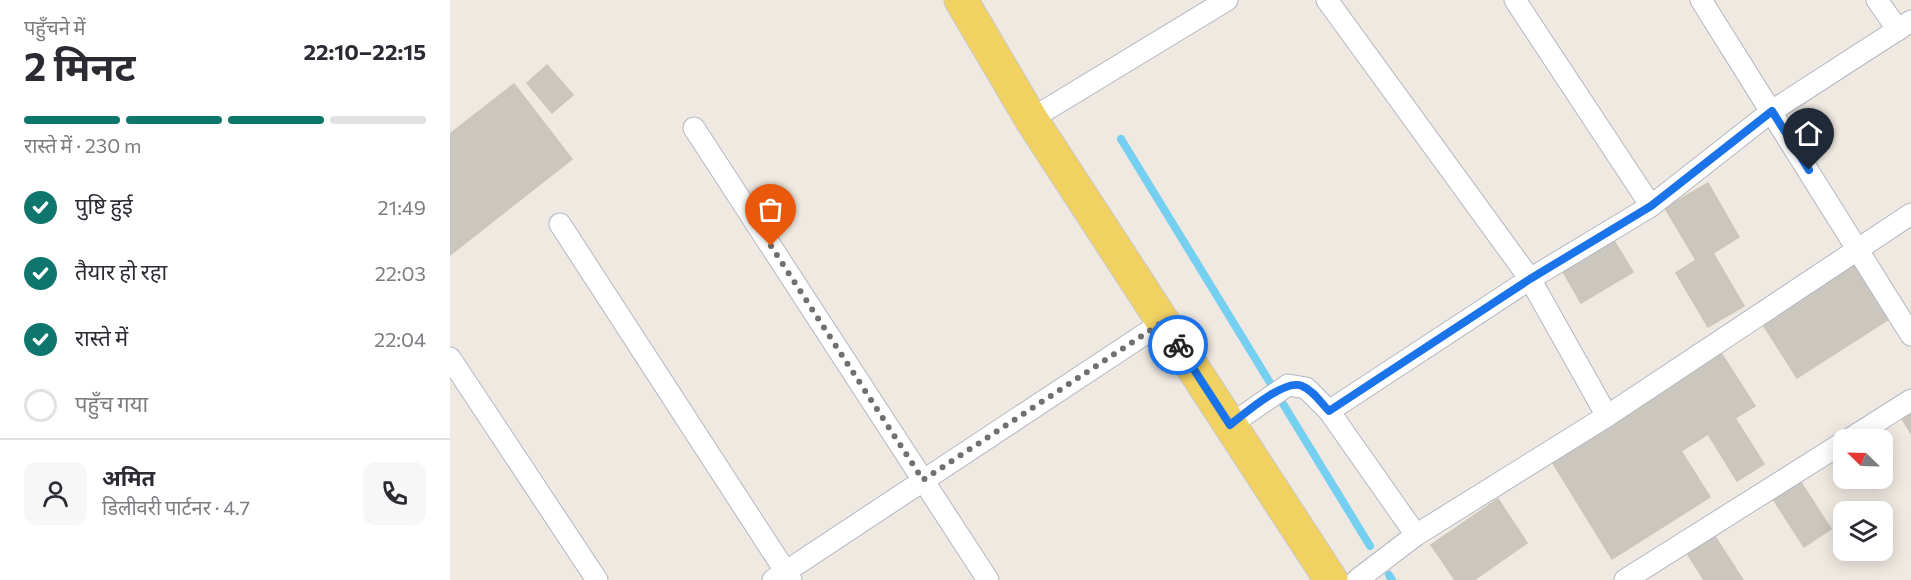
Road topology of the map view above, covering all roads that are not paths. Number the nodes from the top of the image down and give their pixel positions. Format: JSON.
{"nodes":[{"id":1,"x":961,"y":0,"type":"edge"},
{"id":2,"x":1227,"y":0,"type":"edge"},
{"id":3,"x":1327,"y":0,"type":"edge"},
{"id":4,"x":1515,"y":0,"type":"edge"},
{"id":5,"x":1701,"y":0,"type":"edge"},
{"id":6,"x":1877,"y":0,"type":"edge"},
{"id":7,"x":1904,"y":26,"type":"edge"},
{"id":8,"x":1772,"y":111,"type":"junction"},
{"id":9,"x":1030,"y":119,"type":"junction"},
{"id":10,"x":694,"y":128,"type":"dead end"},
{"id":11,"x":1651,"y":206,"type":"junction"},
{"id":12,"x":1911,"y":214,"type":"edge"},
{"id":13,"x":560,"y":225,"type":"dead end"},
{"id":14,"x":1857,"y":250,"type":"junction"},
{"id":15,"x":1530,"y":279,"type":"junction"},
{"id":16,"x":1163,"y":322,"type":"junction"},
{"id":17,"x":1911,"y":335,"type":"edge"},
{"id":18,"x":450,"y":358,"type":"edge"},
{"id":19,"x":1911,"y":400,"type":"edge"},
{"id":20,"x":1329,"y":411,"type":"junction"},
{"id":21,"x":1607,"y":416,"type":"junction"},
{"id":22,"x":1239,"y":418,"type":"junction"},
{"id":23,"x":1865,"y":429,"type":"edge"},
{"id":24,"x":1833,"y":449,"type":"edge"},
{"id":25,"x":923,"y":480,"type":"junction"},
{"id":26,"x":1416,"y":535,"type":"junction"},
{"id":27,"x":783,"y":577,"type":"edge"},
{"id":28,"x":597,"y":580,"type":"edge"},
{"id":29,"x":988,"y":580,"type":"edge"},
{"id":30,"x":1331,"y":580,"type":"edge"},
{"id":31,"x":1357,"y":580,"type":"edge"},
{"id":32,"x":1625,"y":580,"type":"edge"}],
"edges":[{"from":1,"to":9,"type":"main road"},
{"from":2,"to":9,"type":"street"},
{"from":3,"to":15,"type":"street"},
{"from":4,"to":11,"type":"street"},
{"from":5,"to":8,"type":"street"},
{"from":6,"to":7,"type":"street"},
{"from":7,"to":8,"type":"street"},
{"from":8,"to":11,"type":"street"},
{"from":8,"to":14,"type":"street"},
{"from":9,"to":16,"type":"main road"},
{"from":10,"to":25,"type":"street"},
{"from":11,"to":15,"type":"street"},
{"from":12,"to":14,"type":"street"},
{"from":13,"to":27,"type":"street"},
{"from":14,"to":17,"type":"street"},
{"from":14,"to":21,"type":"street"},
{"from":15,"to":20,"type":"street"},
{"from":15,"to":21,"type":"street"},
{"from":16,"to":22,"type":"main road"},
{"from":16,"to":25,"type":"street"},
{"from":18,"to":28,"type":"street"},
{"from":19,"to":23,"type":"street"},
{"from":20,"to":22,"type":"street"},
{"from":20,"to":26,"type":"street"},
{"from":21,"to":26,"type":"street"},
{"from":22,"to":30,"type":"main road"},
{"from":24,"to":32,"type":"street"},
{"from":25,"to":27,"type":"street"},
{"from":25,"to":29,"type":"street"},
{"from":26,"to":31,"type":"street"}]}
